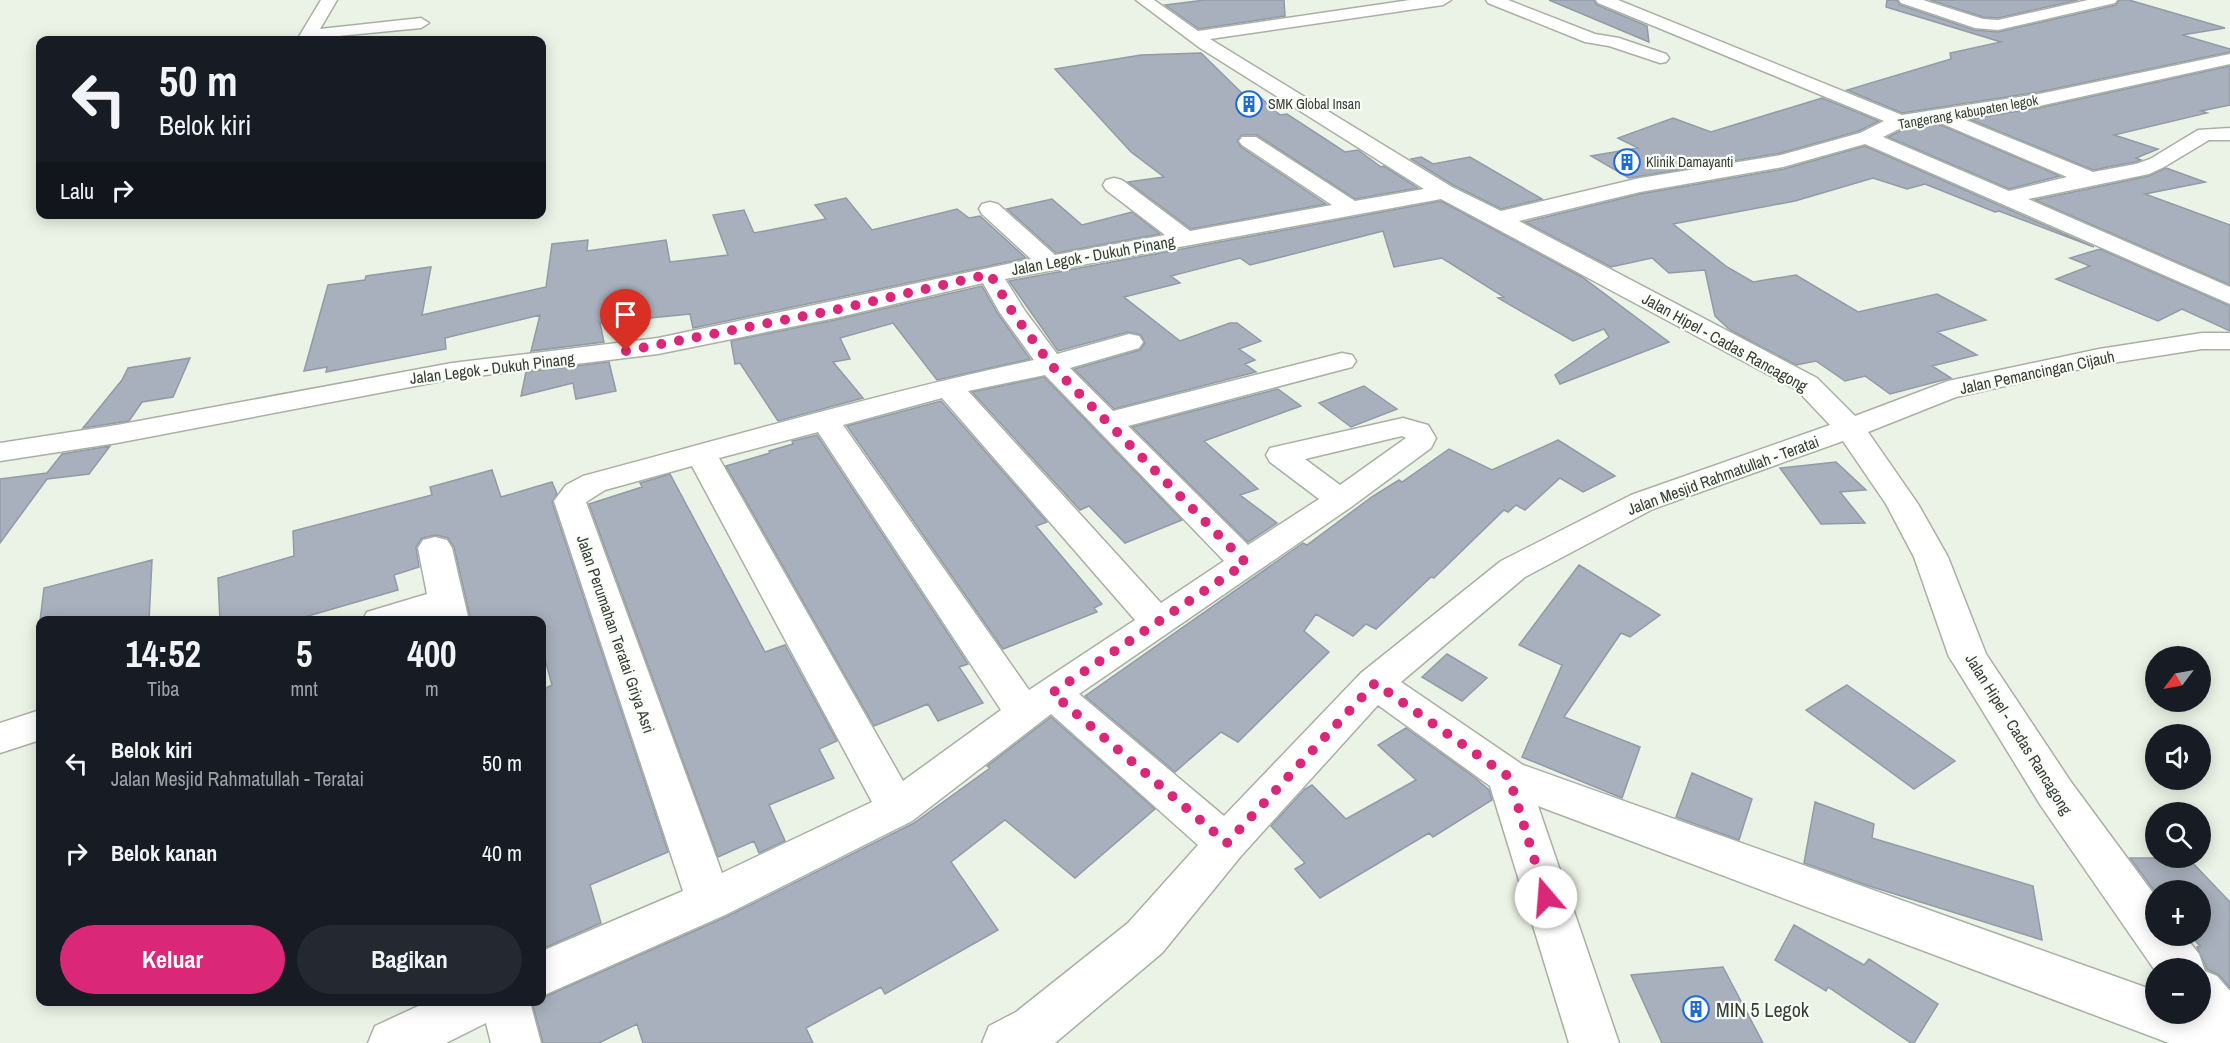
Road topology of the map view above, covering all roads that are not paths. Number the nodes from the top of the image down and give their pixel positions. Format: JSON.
{"nodes":[{"id":1,"x":329,"y":0,"type":"edge"},
{"id":2,"x":1144,"y":0,"type":"edge"},
{"id":3,"x":1437,"y":0,"type":"edge"},
{"id":4,"x":1494,"y":0,"type":"edge"},
{"id":5,"x":1604,"y":0,"type":"edge"},
{"id":6,"x":1907,"y":0,"type":"edge"},
{"id":7,"x":2109,"y":0,"type":"edge"},
{"id":8,"x":1381,"y":5,"type":"edge"},
{"id":9,"x":2001,"y":6,"type":"dead end"},
{"id":10,"x":2039,"y":17,"type":"junction"},
{"id":11,"x":307,"y":36,"type":"edge"},
{"id":12,"x":317,"y":36,"type":"edge"},
{"id":13,"x":418,"y":36,"type":"edge"},
{"id":14,"x":1196,"y":36,"type":"junction"},
{"id":15,"x":1660,"y":58,"type":"dead end"},
{"id":16,"x":2230,"y":59,"type":"edge"},
{"id":17,"x":1938,"y":115,"type":"junction"},
{"id":18,"x":1900,"y":121,"type":"junction"},
{"id":19,"x":2230,"y":134,"type":"edge"},
{"id":20,"x":1867,"y":137,"type":"junction"},
{"id":21,"x":1249,"y":141,"type":"dead end"},
{"id":22,"x":2091,"y":179,"type":"junction"},
{"id":23,"x":1114,"y":185,"type":"dead end"},
{"id":24,"x":1444,"y":192,"type":"junction"},
{"id":25,"x":2010,"y":198,"type":"junction"},
{"id":26,"x":990,"y":209,"type":"dead end"},
{"id":27,"x":1352,"y":209,"type":"junction"},
{"id":28,"x":1498,"y":219,"type":"junction"},
{"id":29,"x":1184,"y":238,"type":"junction"},
{"id":30,"x":1050,"y":263,"type":"junction"},
{"id":31,"x":990,"y":274,"type":"junction"},
{"id":32,"x":2230,"y":296,"type":"edge"},
{"id":33,"x":2230,"y":341,"type":"edge"},
{"id":34,"x":1129,"y":342,"type":"dead end"},
{"id":35,"x":1342,"y":360,"type":"dead end"},
{"id":36,"x":1051,"y":365,"type":"junction"},
{"id":37,"x":948,"y":387,"type":"junction"},
{"id":38,"x":824,"y":419,"type":"junction"},
{"id":39,"x":1107,"y":422,"type":"junction"},
{"id":40,"x":1850,"y":428,"type":"junction"},
{"id":41,"x":0,"y":452,"type":"edge"},
{"id":42,"x":701,"y":453,"type":"junction"},
{"id":43,"x":1340,"y":500,"type":"dead end"},
{"id":44,"x":435,"y":548,"type":"dead end"},
{"id":45,"x":1246,"y":563,"type":"junction"},
{"id":46,"x":450,"y":610,"type":"edge"},
{"id":47,"x":412,"y":616,"type":"edge"},
{"id":48,"x":1158,"y":623,"type":"junction"},
{"id":49,"x":1375,"y":683,"type":"junction"},
{"id":50,"x":1038,"y":703,"type":"junction"},
{"id":51,"x":36,"y":726,"type":"edge"},
{"id":52,"x":0,"y":738,"type":"edge"},
{"id":53,"x":1509,"y":777,"type":"junction"},
{"id":54,"x":897,"y":809,"type":"junction"},
{"id":55,"x":1227,"y":843,"type":"junction"},
{"id":56,"x":709,"y":901,"type":"junction"},
{"id":57,"x":2145,"y":920,"type":"edge"},
{"id":58,"x":2164,"y":946,"type":"edge"},
{"id":59,"x":2173,"y":958,"type":"edge"},
{"id":60,"x":546,"y":972,"type":"edge"},
{"id":61,"x":472,"y":1006,"type":"edge"},
{"id":62,"x":507,"y":1006,"type":"edge"},
{"id":63,"x":2211,"y":1006,"type":"edge"},
{"id":64,"x":2230,"y":1029,"type":"edge"},
{"id":65,"x":2230,"y":1042,"type":"edge"},
{"id":66,"x":393,"y":1043,"type":"edge"},
{"id":67,"x":516,"y":1043,"type":"edge"},
{"id":68,"x":1007,"y":1043,"type":"edge"},
{"id":69,"x":1594,"y":1043,"type":"edge"}],
"edges":[{"from":1,"to":11,"type":"street"},
{"from":2,"to":14,"type":"street","name":"Jalan Hipel - Cadas Rancagong"},
{"from":3,"to":8,"type":"street"},
{"from":4,"to":15,"type":"street"},
{"from":5,"to":18,"type":"street"},
{"from":6,"to":10,"type":"street"},
{"from":7,"to":10,"type":"street"},
{"from":8,"to":14,"type":"street"},
{"from":9,"to":10,"type":"street"},
{"from":12,"to":13,"type":"street"},
{"from":14,"to":24,"type":"street","name":"Jalan Hipel - Cadas Rancagong"},
{"from":16,"to":17,"type":"street","name":"Tangerang kabupaten legok"},
{"from":17,"to":18,"type":"street","name":"Tangerang kabupaten legok"},
{"from":17,"to":22,"type":"street"},
{"from":18,"to":20,"type":"street","name":"Tangerang kabupaten legok"},
{"from":19,"to":22,"type":"street"},
{"from":20,"to":25,"type":"street"},
{"from":20,"to":28,"type":"street","name":"Tangerang kabupaten legok"},
{"from":21,"to":27,"type":"street"},
{"from":22,"to":25,"type":"street"},
{"from":23,"to":29,"type":"street"},
{"from":24,"to":27,"type":"street","name":"Jalan Legok - Dukuh Pinang"},
{"from":24,"to":28,"type":"street","name":"Jalan Hipel - Cadas Rancagong"},
{"from":25,"to":32,"type":"street"},
{"from":26,"to":30,"type":"street"},
{"from":27,"to":29,"type":"street","name":"Jalan Legok - Dukuh Pinang"},
{"from":28,"to":40,"type":"street","name":"Jalan Hipel - Cadas Rancagong"},
{"from":29,"to":30,"type":"street","name":"Jalan Legok - Dukuh Pinang"},
{"from":30,"to":31,"type":"street","name":"Jalan Legok - Dukuh Pinang"},
{"from":31,"to":36,"type":"street"},
{"from":31,"to":41,"type":"street","name":"Jalan Legok - Dukuh Pinang"},
{"from":33,"to":40,"type":"street","name":"Jalan Pemancingan Cijauh"},
{"from":34,"to":36,"type":"street","name":"Jalan Perumahan Teratai Griya Asri"},
{"from":35,"to":39,"type":"street"},
{"from":36,"to":37,"type":"street","name":"Jalan Perumahan Teratai Griya Asri"},
{"from":36,"to":39,"type":"street"},
{"from":37,"to":38,"type":"street","name":"Jalan Perumahan Teratai Griya Asri"},
{"from":37,"to":48,"type":"street"},
{"from":38,"to":42,"type":"street","name":"Jalan Perumahan Teratai Griya Asri"},
{"from":38,"to":50,"type":"street"},
{"from":39,"to":45,"type":"street"},
{"from":40,"to":49,"type":"street","name":"Jalan Mesjid Rahmatullah - Teratai"},
{"from":40,"to":57,"type":"street","name":"Jalan Hipel - Cadas Rancagong"},
{"from":42,"to":54,"type":"street"},
{"from":42,"to":56,"type":"street","name":"Jalan Perumahan Teratai Griya Asri"},
{"from":43,"to":45,"type":"street"},
{"from":44,"to":46,"type":"street"},
{"from":45,"to":48,"type":"street"},
{"from":46,"to":47,"type":"street"},
{"from":48,"to":50,"type":"street"},
{"from":49,"to":53,"type":"street"},
{"from":49,"to":55,"type":"street","name":"Jalan Mesjid Rahmatullah - Teratai"},
{"from":50,"to":54,"type":"street"},
{"from":50,"to":55,"type":"street"},
{"from":51,"to":52,"type":"street"},
{"from":53,"to":65,"type":"street"},
{"from":53,"to":69,"type":"street"},
{"from":54,"to":56,"type":"street"},
{"from":55,"to":68,"type":"street","name":"Jalan Mesjid Rahmatullah - Teratai"},
{"from":56,"to":60,"type":"street"},
{"from":58,"to":59,"type":"street","name":"Jalan Hipel - Cadas Rancagong"},
{"from":61,"to":66,"type":"street"},
{"from":62,"to":67,"type":"street"},
{"from":63,"to":64,"type":"street"}]}
